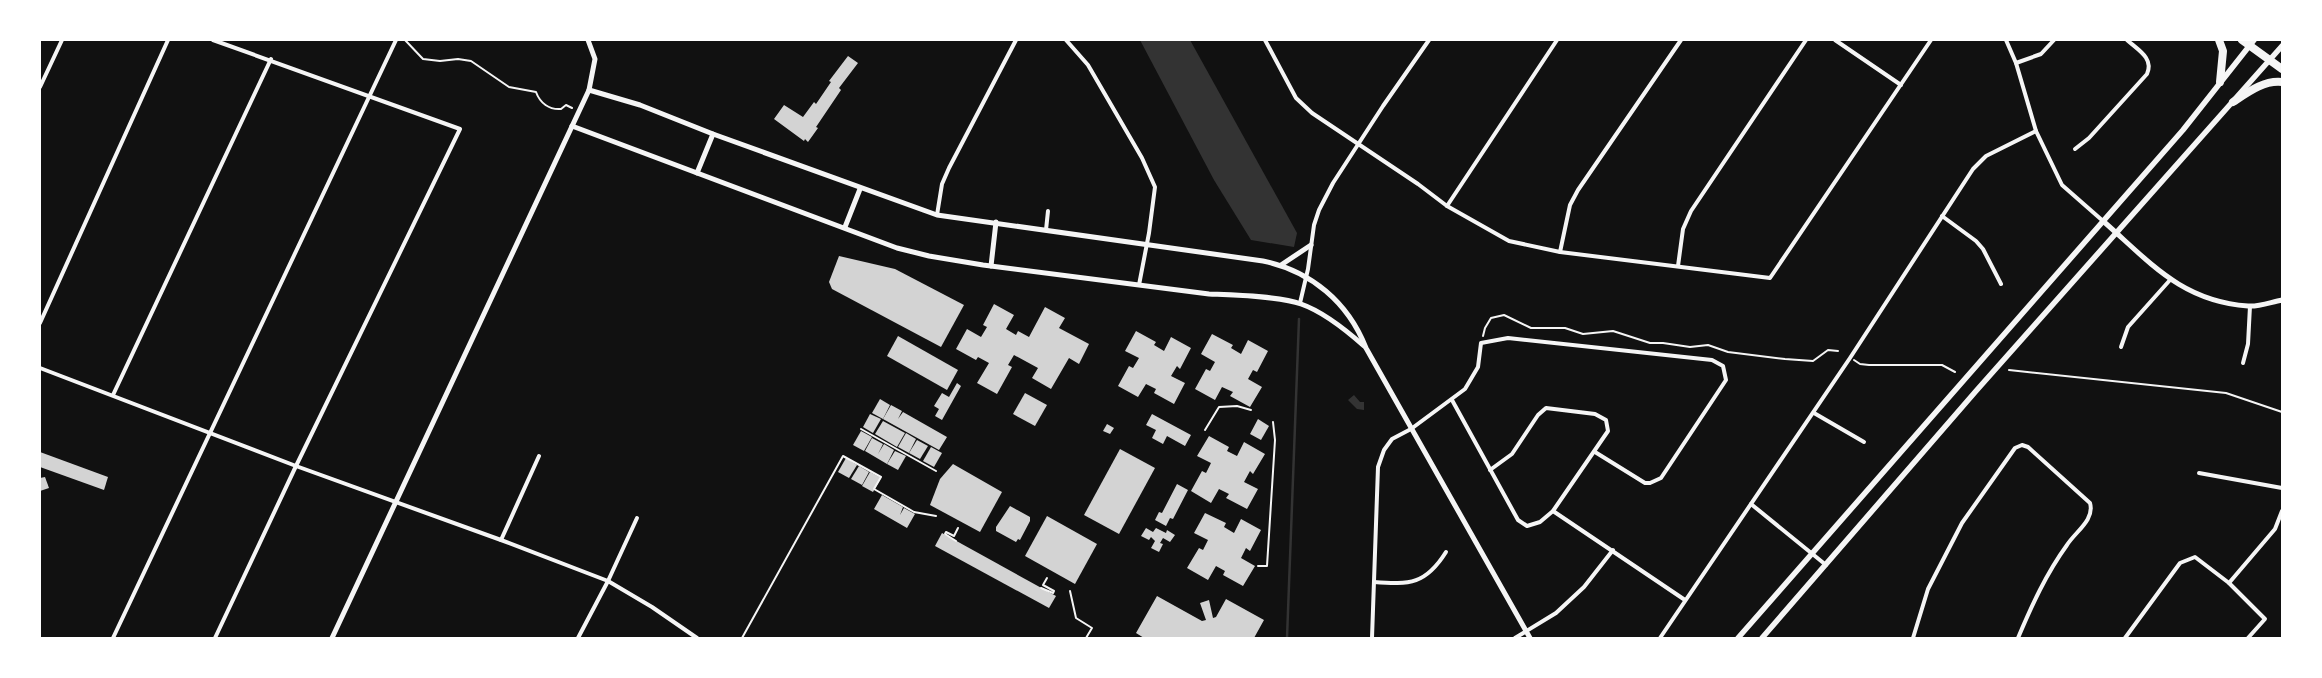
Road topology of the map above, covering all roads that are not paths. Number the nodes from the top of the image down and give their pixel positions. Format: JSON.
{"nodes":[{"id":1,"x":62,"y":40,"type":"edge"},
{"id":2,"x":168,"y":40,"type":"edge"},
{"id":3,"x":214,"y":40,"type":"edge"},
{"id":4,"x":396,"y":40,"type":"edge"},
{"id":5,"x":588,"y":40,"type":"edge"},
{"id":6,"x":1016,"y":40,"type":"edge"},
{"id":7,"x":1066,"y":40,"type":"edge"},
{"id":8,"x":1265,"y":40,"type":"edge"},
{"id":9,"x":1556,"y":40,"type":"edge"},
{"id":10,"x":1680,"y":40,"type":"edge"},
{"id":11,"x":1806,"y":40,"type":"edge"},
{"id":12,"x":1835,"y":40,"type":"edge"},
{"id":13,"x":1931,"y":40,"type":"edge"},
{"id":14,"x":2006,"y":40,"type":"edge"},
{"id":15,"x":2054,"y":40,"type":"edge"},
{"id":16,"x":2127,"y":40,"type":"edge"},
{"id":17,"x":2219,"y":40,"type":"edge"},
{"id":18,"x":2242,"y":40,"type":"edge"},
{"id":19,"x":1428,"y":41,"type":"edge"},
{"id":20,"x":2252,"y":43,"type":"edge"},
{"id":21,"x":2282,"y":46,"type":"edge"},
{"id":22,"x":271,"y":59,"type":"junction"},
{"id":23,"x":2270,"y":61,"type":"junction"},
{"id":24,"x":2016,"y":64,"type":"junction"},
{"id":25,"x":2282,"y":69,"type":"edge"},
{"id":26,"x":2220,"y":82,"type":"junction"},
{"id":27,"x":2282,"y":82,"type":"edge"},
{"id":28,"x":1901,"y":84,"type":"junction"},
{"id":29,"x":40,"y":87,"type":"edge"},
{"id":30,"x":589,"y":90,"type":"junction"},
{"id":31,"x":370,"y":95,"type":"junction"},
{"id":32,"x":2233,"y":102,"type":"junction"},
{"id":33,"x":572,"y":126,"type":"junction"},
{"id":34,"x":2036,"y":130,"type":"junction"},
{"id":35,"x":713,"y":134,"type":"junction"},
{"id":36,"x":1359,"y":144,"type":"junction"},
{"id":37,"x":2075,"y":149,"type":"dead end"},
{"id":38,"x":697,"y":173,"type":"junction"},
{"id":39,"x":860,"y":189,"type":"junction"},
{"id":40,"x":1447,"y":206,"type":"junction"},
{"id":41,"x":1048,"y":211,"type":"dead end"},
{"id":42,"x":937,"y":215,"type":"junction"},
{"id":43,"x":1942,"y":216,"type":"junction"},
{"id":44,"x":2103,"y":221,"type":"junction"},
{"id":45,"x":996,"y":222,"type":"junction"},
{"id":46,"x":845,"y":227,"type":"junction"},
{"id":47,"x":1046,"y":230,"type":"junction"},
{"id":48,"x":2118,"y":233,"type":"junction"},
{"id":49,"x":1146,"y":244,"type":"junction"},
{"id":50,"x":1311,"y":245,"type":"junction"},
{"id":51,"x":1560,"y":252,"type":"junction"},
{"id":52,"x":1282,"y":265,"type":"junction"},
{"id":53,"x":992,"y":266,"type":"junction"},
{"id":54,"x":1678,"y":266,"type":"junction"},
{"id":55,"x":1306,"y":277,"type":"junction"},
{"id":56,"x":2170,"y":280,"type":"junction"},
{"id":57,"x":1139,"y":284,"type":"junction"},
{"id":58,"x":2001,"y":284,"type":"dead end"},
{"id":59,"x":2282,"y":300,"type":"edge"},
{"id":60,"x":1300,"y":303,"type":"junction"},
{"id":61,"x":2250,"y":306,"type":"junction"},
{"id":62,"x":40,"y":322,"type":"edge"},
{"id":63,"x":1366,"y":348,"type":"junction"},
{"id":64,"x":2121,"y":348,"type":"dead end"},
{"id":65,"x":2243,"y":363,"type":"dead end"},
{"id":66,"x":40,"y":368,"type":"edge"},
{"id":67,"x":113,"y":395,"type":"junction"},
{"id":68,"x":1452,"y":400,"type":"junction"},
{"id":69,"x":1814,"y":413,"type":"junction"},
{"id":70,"x":1411,"y":429,"type":"junction"},
{"id":71,"x":211,"y":433,"type":"junction"},
{"id":72,"x":1864,"y":442,"type":"dead end"},
{"id":73,"x":1595,"y":452,"type":"junction"},
{"id":74,"x":539,"y":456,"type":"dead end"},
{"id":75,"x":296,"y":466,"type":"junction"},
{"id":76,"x":1490,"y":470,"type":"junction"},
{"id":77,"x":2199,"y":473,"type":"dead end"},
{"id":78,"x":2282,"y":488,"type":"edge"},
{"id":79,"x":394,"y":503,"type":"junction"},
{"id":80,"x":1751,"y":504,"type":"junction"},
{"id":81,"x":1553,"y":511,"type":"junction"},
{"id":82,"x":2282,"y":511,"type":"edge"},
{"id":83,"x":637,"y":518,"type":"dead end"},
{"id":84,"x":501,"y":540,"type":"junction"},
{"id":85,"x":1612,"y":550,"type":"junction"},
{"id":86,"x":1446,"y":552,"type":"dead end"},
{"id":87,"x":1813,"y":555,"type":"junction"},
{"id":88,"x":1826,"y":565,"type":"junction"},
{"id":89,"x":608,"y":581,"type":"junction"},
{"id":90,"x":1374,"y":582,"type":"junction"},
{"id":91,"x":2229,"y":583,"type":"junction"},
{"id":92,"x":1685,"y":600,"type":"junction"},
{"id":93,"x":1526,"y":631,"type":"junction"},
{"id":94,"x":112,"y":638,"type":"edge"},
{"id":95,"x":215,"y":638,"type":"edge"},
{"id":96,"x":332,"y":638,"type":"edge"},
{"id":97,"x":578,"y":638,"type":"edge"},
{"id":98,"x":697,"y":638,"type":"edge"},
{"id":99,"x":1372,"y":638,"type":"edge"},
{"id":100,"x":1515,"y":638,"type":"edge"},
{"id":101,"x":1530,"y":638,"type":"edge"},
{"id":102,"x":1660,"y":638,"type":"edge"},
{"id":103,"x":1738,"y":638,"type":"edge"},
{"id":104,"x":1762,"y":638,"type":"edge"},
{"id":105,"x":1913,"y":638,"type":"edge"},
{"id":106,"x":2018,"y":638,"type":"edge"},
{"id":107,"x":2125,"y":638,"type":"edge"},
{"id":108,"x":2248,"y":638,"type":"edge"}],
"edges":[{"from":1,"to":29,"type":"street"},
{"from":2,"to":62,"type":"street"},
{"from":3,"to":22,"type":"street"},
{"from":4,"to":31,"type":"street"},
{"from":5,"to":30,"type":"street"},
{"from":6,"to":42,"type":"street"},
{"from":7,"to":49,"type":"street"},
{"from":8,"to":36,"type":"street"},
{"from":9,"to":40,"type":"street"},
{"from":10,"to":51,"type":"street"},
{"from":11,"to":54,"type":"street"},
{"from":12,"to":28,"type":"street"},
{"from":13,"to":28,"type":"street"},
{"from":14,"to":24,"type":"street"},
{"from":15,"to":24,"type":"street"},
{"from":16,"to":37,"type":"street"},
{"from":17,"to":26,"type":"highway"},
{"from":18,"to":20,"type":"highway"},
{"from":19,"to":36,"type":"street"},
{"from":20,"to":23,"type":"highway"},
{"from":20,"to":26,"type":"main road"},
{"from":21,"to":23,"type":"main road"},
{"from":22,"to":31,"type":"street"},
{"from":22,"to":67,"type":"street"},
{"from":23,"to":25,"type":"highway"},
{"from":23,"to":32,"type":"main road"},
{"from":24,"to":34,"type":"street"},
{"from":26,"to":44,"type":"main road"},
{"from":27,"to":32,"type":"highway"},
{"from":28,"to":54,"type":"street"},
{"from":30,"to":33,"type":"street"},
{"from":30,"to":35,"type":"street"},
{"from":31,"to":71,"type":"street"},
{"from":31,"to":75,"type":"street"},
{"from":32,"to":48,"type":"main road"},
{"from":33,"to":38,"type":"street"},
{"from":33,"to":79,"type":"street"},
{"from":34,"to":43,"type":"street"},
{"from":34,"to":44,"type":"street"},
{"from":35,"to":38,"type":"street"},
{"from":35,"to":39,"type":"street"},
{"from":36,"to":40,"type":"street"},
{"from":36,"to":50,"type":"street"},
{"from":38,"to":46,"type":"street"},
{"from":39,"to":42,"type":"street"},
{"from":39,"to":46,"type":"street"},
{"from":40,"to":51,"type":"street"},
{"from":41,"to":47,"type":"street"},
{"from":42,"to":45,"type":"street"},
{"from":43,"to":58,"type":"street"},
{"from":43,"to":69,"type":"street"},
{"from":44,"to":48,"type":"street"},
{"from":44,"to":87,"type":"main road"},
{"from":45,"to":47,"type":"street"},
{"from":45,"to":53,"type":"street"},
{"from":46,"to":53,"type":"street"},
{"from":47,"to":49,"type":"street"},
{"from":48,"to":56,"type":"street"},
{"from":48,"to":88,"type":"main road"},
{"from":49,"to":52,"type":"street"},
{"from":49,"to":57,"type":"street"},
{"from":50,"to":52,"type":"street"},
{"from":50,"to":55,"type":"street"},
{"from":51,"to":54,"type":"street"},
{"from":52,"to":55,"type":"street"},
{"from":53,"to":57,"type":"street"},
{"from":55,"to":60,"type":"street"},
{"from":55,"to":63,"type":"street"},
{"from":56,"to":61,"type":"street"},
{"from":56,"to":64,"type":"street"},
{"from":57,"to":60,"type":"street"},
{"from":59,"to":61,"type":"street"},
{"from":60,"to":63,"type":"street"},
{"from":61,"to":65,"type":"street"},
{"from":63,"to":70,"type":"street"},
{"from":66,"to":67,"type":"street"},
{"from":67,"to":71,"type":"street"},
{"from":68,"to":70,"type":"street"},
{"from":68,"to":73,"type":"street"},
{"from":68,"to":76,"type":"street"},
{"from":69,"to":72,"type":"street"},
{"from":69,"to":80,"type":"street"},
{"from":70,"to":90,"type":"street"},
{"from":70,"to":93,"type":"street"},
{"from":71,"to":75,"type":"street"},
{"from":71,"to":94,"type":"street"},
{"from":73,"to":76,"type":"street"},
{"from":73,"to":81,"type":"street"},
{"from":74,"to":84,"type":"street"},
{"from":75,"to":79,"type":"street"},
{"from":75,"to":95,"type":"street"},
{"from":76,"to":81,"type":"street"},
{"from":77,"to":78,"type":"street"},
{"from":79,"to":84,"type":"street"},
{"from":79,"to":96,"type":"street"},
{"from":80,"to":87,"type":"street"},
{"from":80,"to":92,"type":"street"},
{"from":81,"to":85,"type":"street"},
{"from":82,"to":91,"type":"street"},
{"from":83,"to":89,"type":"street"},
{"from":84,"to":89,"type":"street"},
{"from":85,"to":92,"type":"street"},
{"from":85,"to":93,"type":"street"},
{"from":86,"to":90,"type":"street"},
{"from":87,"to":88,"type":"street"},
{"from":87,"to":103,"type":"main road"},
{"from":88,"to":104,"type":"main road"},
{"from":89,"to":97,"type":"street"},
{"from":89,"to":98,"type":"street"},
{"from":90,"to":99,"type":"street"},
{"from":91,"to":107,"type":"street"},
{"from":91,"to":108,"type":"street"},
{"from":92,"to":102,"type":"street"},
{"from":93,"to":100,"type":"street"},
{"from":93,"to":101,"type":"street"},
{"from":105,"to":106,"type":"street"}]}
